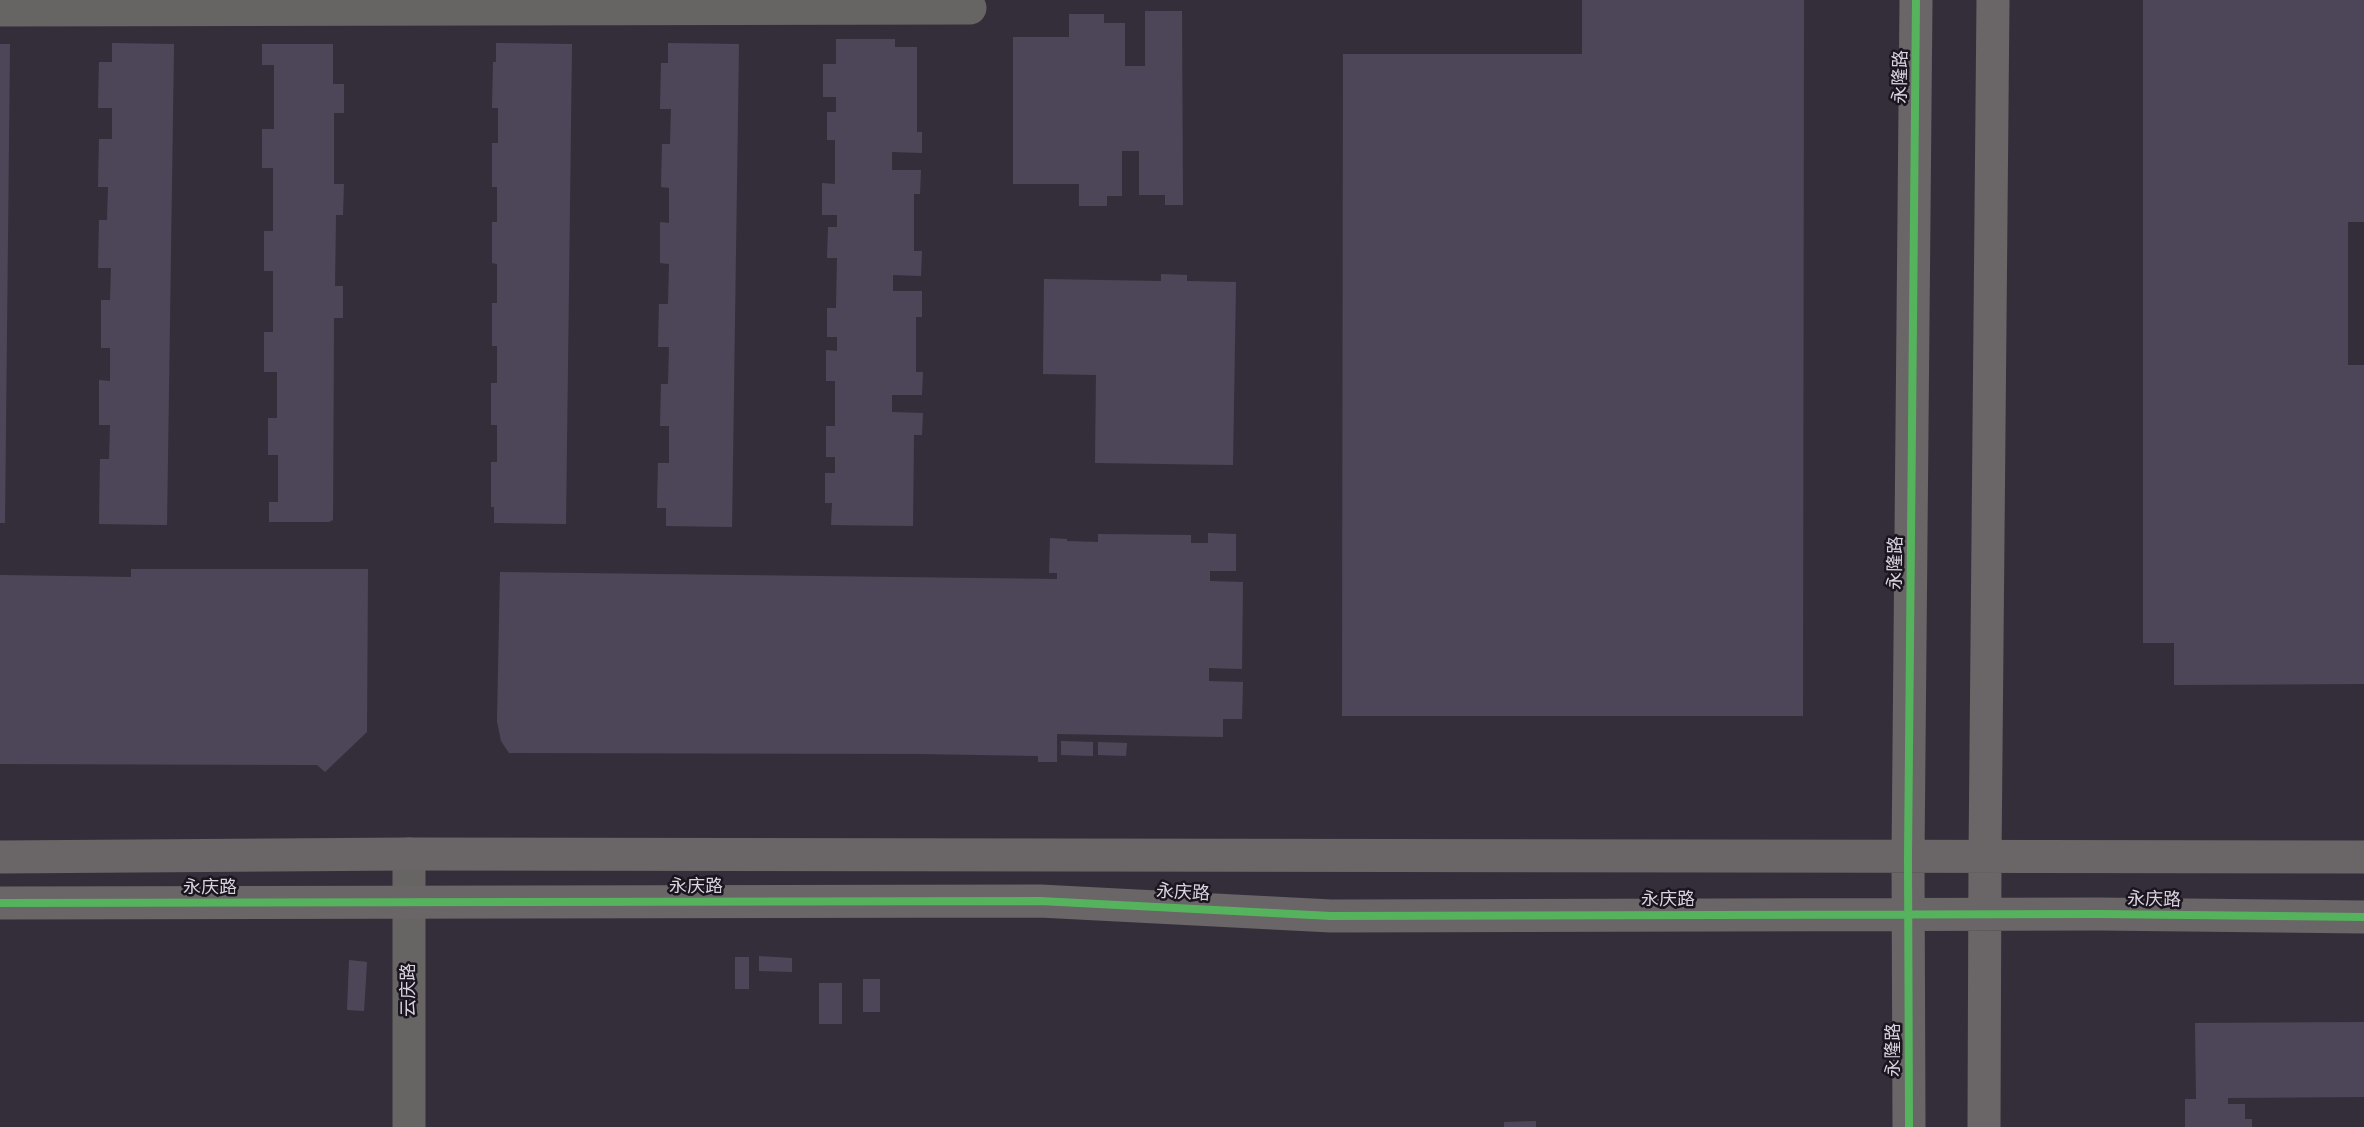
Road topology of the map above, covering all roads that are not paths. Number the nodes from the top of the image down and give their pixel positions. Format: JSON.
{"nodes":[{"id":1,"x":1916,"y":0,"type":"edge"},
{"id":2,"x":1993,"y":0,"type":"edge"},
{"id":3,"x":970,"y":8,"type":"dead end"},
{"id":4,"x":0,"y":10,"type":"edge"},
{"id":5,"x":409,"y":854,"type":"junction"},
{"id":6,"x":1908,"y":856,"type":"junction"},
{"id":7,"x":0,"y":857,"type":"edge"},
{"id":8,"x":2364,"y":857,"type":"edge"},
{"id":9,"x":1985,"y":858,"type":"junction"},
{"id":10,"x":0,"y":903,"type":"edge"},
{"id":11,"x":409,"y":903,"type":"junction"},
{"id":12,"x":1985,"y":914,"type":"junction"},
{"id":13,"x":1908,"y":915,"type":"junction"},
{"id":14,"x":2364,"y":917,"type":"edge"},
{"id":15,"x":409,"y":1127,"type":"edge"},
{"id":16,"x":1909,"y":1127,"type":"edge"},
{"id":17,"x":1984,"y":1127,"type":"edge"}],
"edges":[{"from":1,"to":6,"type":"street","name":"永隆路"},
{"from":2,"to":9,"type":"street"},
{"from":3,"to":4,"type":"street"},
{"from":5,"to":6,"type":"street","name":"永庆路"},
{"from":5,"to":7,"type":"street","name":"永庆路"},
{"from":5,"to":11,"type":"street","name":"云庆路"},
{"from":6,"to":9,"type":"street","name":"永庆路"},
{"from":6,"to":13,"type":"street","name":"永隆路"},
{"from":8,"to":9,"type":"street","name":"永庆路"},
{"from":9,"to":12,"type":"street"},
{"from":10,"to":11,"type":"street","name":"永庆路"},
{"from":11,"to":13,"type":"street","name":"永庆路"},
{"from":11,"to":15,"type":"street","name":"云庆路"},
{"from":12,"to":13,"type":"street","name":"永庆路"},
{"from":12,"to":14,"type":"street","name":"永庆路"},
{"from":12,"to":17,"type":"street"},
{"from":13,"to":16,"type":"street","name":"永隆路"}]}
